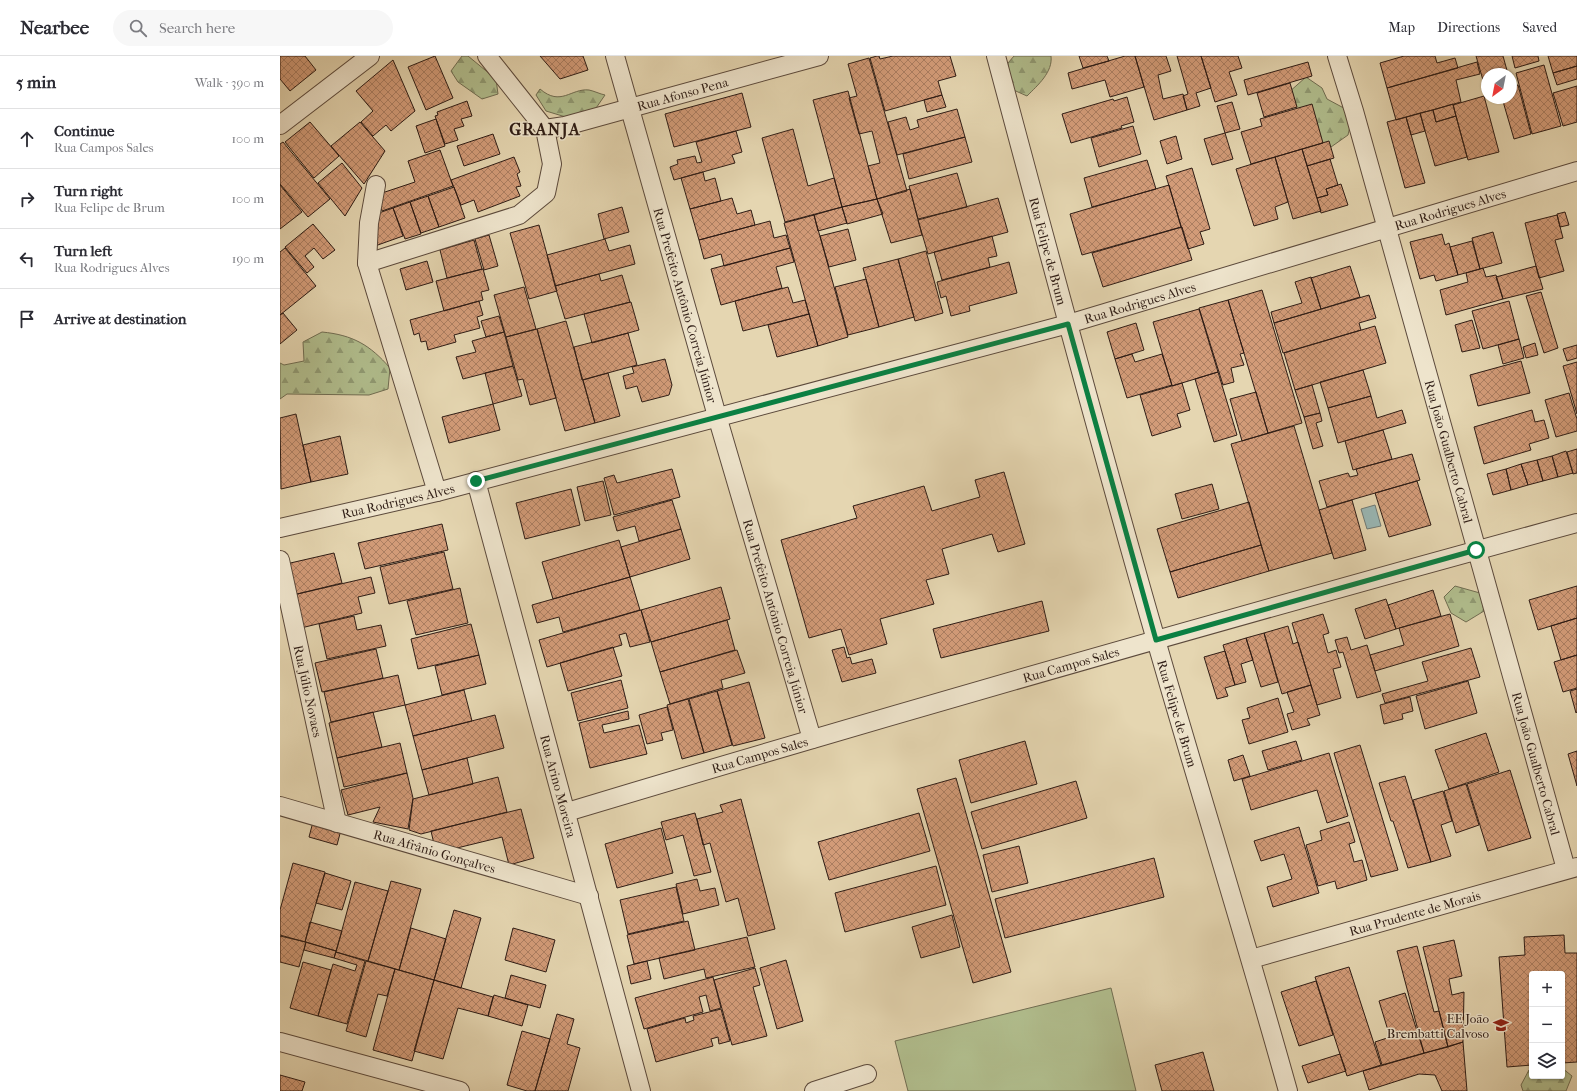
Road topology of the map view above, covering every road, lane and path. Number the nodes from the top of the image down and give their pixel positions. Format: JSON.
{"nodes":[{"id":1,"x":370,"y":56,"type":"edge"},
{"id":2,"x":487,"y":56,"type":"edge"},
{"id":3,"x":615,"y":56,"type":"edge"},
{"id":4,"x":820,"y":56,"type":"edge"},
{"id":5,"x":996,"y":56,"type":"edge"},
{"id":6,"x":1337,"y":56,"type":"edge"},
{"id":7,"x":629,"y":108,"type":"junction"},
{"id":8,"x":280,"y":125,"type":"edge"},
{"id":9,"x":545,"y":130,"type":"junction"},
{"id":10,"x":1577,"y":171,"type":"edge"},
{"id":11,"x":376,"y":185,"type":"dead end"},
{"id":12,"x":1386,"y":227,"type":"junction"},
{"id":13,"x":367,"y":263,"type":"junction"},
{"id":14,"x":1068,"y":324,"type":"junction"},
{"id":15,"x":717,"y":416,"type":"junction"},
{"id":16,"x":476,"y":481,"type":"junction"},
{"id":17,"x":437,"y":492,"type":"junction"},
{"id":18,"x":1577,"y":523,"type":"edge"},
{"id":19,"x":280,"y":528,"type":"edge"},
{"id":20,"x":1476,"y":550,"type":"junction"},
{"id":21,"x":280,"y":560,"type":"edge"},
{"id":22,"x":1156,"y":640,"type":"junction"},
{"id":23,"x":812,"y":739,"type":"junction"},
{"id":24,"x":280,"y":806,"type":"edge"},
{"id":25,"x":567,"y":812,"type":"junction"},
{"id":26,"x":337,"y":823,"type":"junction"},
{"id":27,"x":1572,"y":868,"type":"edge"},
{"id":28,"x":589,"y":896,"type":"junction"},
{"id":29,"x":1251,"y":959,"type":"junction"},
{"id":30,"x":280,"y":1042,"type":"edge"},
{"id":31,"x":867,"y":1074,"type":"dead end"},
{"id":32,"x":460,"y":1091,"type":"edge"},
{"id":33,"x":641,"y":1091,"type":"edge"},
{"id":34,"x":814,"y":1091,"type":"edge"},
{"id":35,"x":1288,"y":1091,"type":"edge"}],
"edges":[{"from":1,"to":8,"type":"street"},
{"from":2,"to":9,"type":"street"},
{"from":3,"to":7,"type":"street","name":"Rua Prefeito Antônio Correia Júnior"},
{"from":4,"to":7,"type":"street","name":"Rua Afonso Pena"},
{"from":5,"to":14,"type":"street","name":"Rua Felipe de Brum"},
{"from":6,"to":12,"type":"street","name":"Rua João Gualberto Cabral"},
{"from":7,"to":9,"type":"street","name":"Rua Afonso Pena"},
{"from":7,"to":15,"type":"street","name":"Rua Prefeito Antônio Correia Júnior"},
{"from":9,"to":13,"type":"street"},
{"from":10,"to":12,"type":"street","name":"Rua Rodrigues Alves"},
{"from":11,"to":13,"type":"street"},
{"from":12,"to":14,"type":"street","name":"Rua Rodrigues Alves"},
{"from":12,"to":20,"type":"street","name":"Rua João Gualberto Cabral"},
{"from":13,"to":17,"type":"street"},
{"from":14,"to":15,"type":"street","name":"Rua Rodrigues Alves"},
{"from":14,"to":22,"type":"street","name":"Rua Felipe de Brum"},
{"from":15,"to":16,"type":"street","name":"Rua Rodrigues Alves"},
{"from":15,"to":23,"type":"street","name":"Rua Prefeito Antônio Correia Júnior"},
{"from":16,"to":17,"type":"street","name":"Rua Rodrigues Alves"},
{"from":16,"to":25,"type":"street","name":"Rua Arino Moreira"},
{"from":17,"to":19,"type":"street","name":"Rua Rodrigues Alves"},
{"from":18,"to":20,"type":"street","name":"Rua Campos Sales"},
{"from":20,"to":22,"type":"street","name":"Rua Campos Sales"},
{"from":20,"to":27,"type":"street","name":"Rua João Gualberto Cabral"},
{"from":21,"to":26,"type":"street","name":"Rua Júlio Novaes"},
{"from":22,"to":23,"type":"street","name":"Rua Campos Sales"},
{"from":22,"to":29,"type":"street","name":"Rua Felipe de Brum"},
{"from":23,"to":25,"type":"street","name":"Rua Campos Sales"},
{"from":24,"to":26,"type":"street","name":"Rua Afrânio Gonçalves"},
{"from":25,"to":28,"type":"street","name":"Rua Arino Moreira"},
{"from":26,"to":28,"type":"street","name":"Rua Afrânio Gonçalves"},
{"from":27,"to":29,"type":"street","name":"Rua Prudente de Morais"},
{"from":28,"to":33,"type":"street","name":"Rua Arino Moreira"},
{"from":29,"to":35,"type":"street","name":"Rua Felipe de Brum"},
{"from":30,"to":32,"type":"street"},
{"from":31,"to":34,"type":"street"}]}
